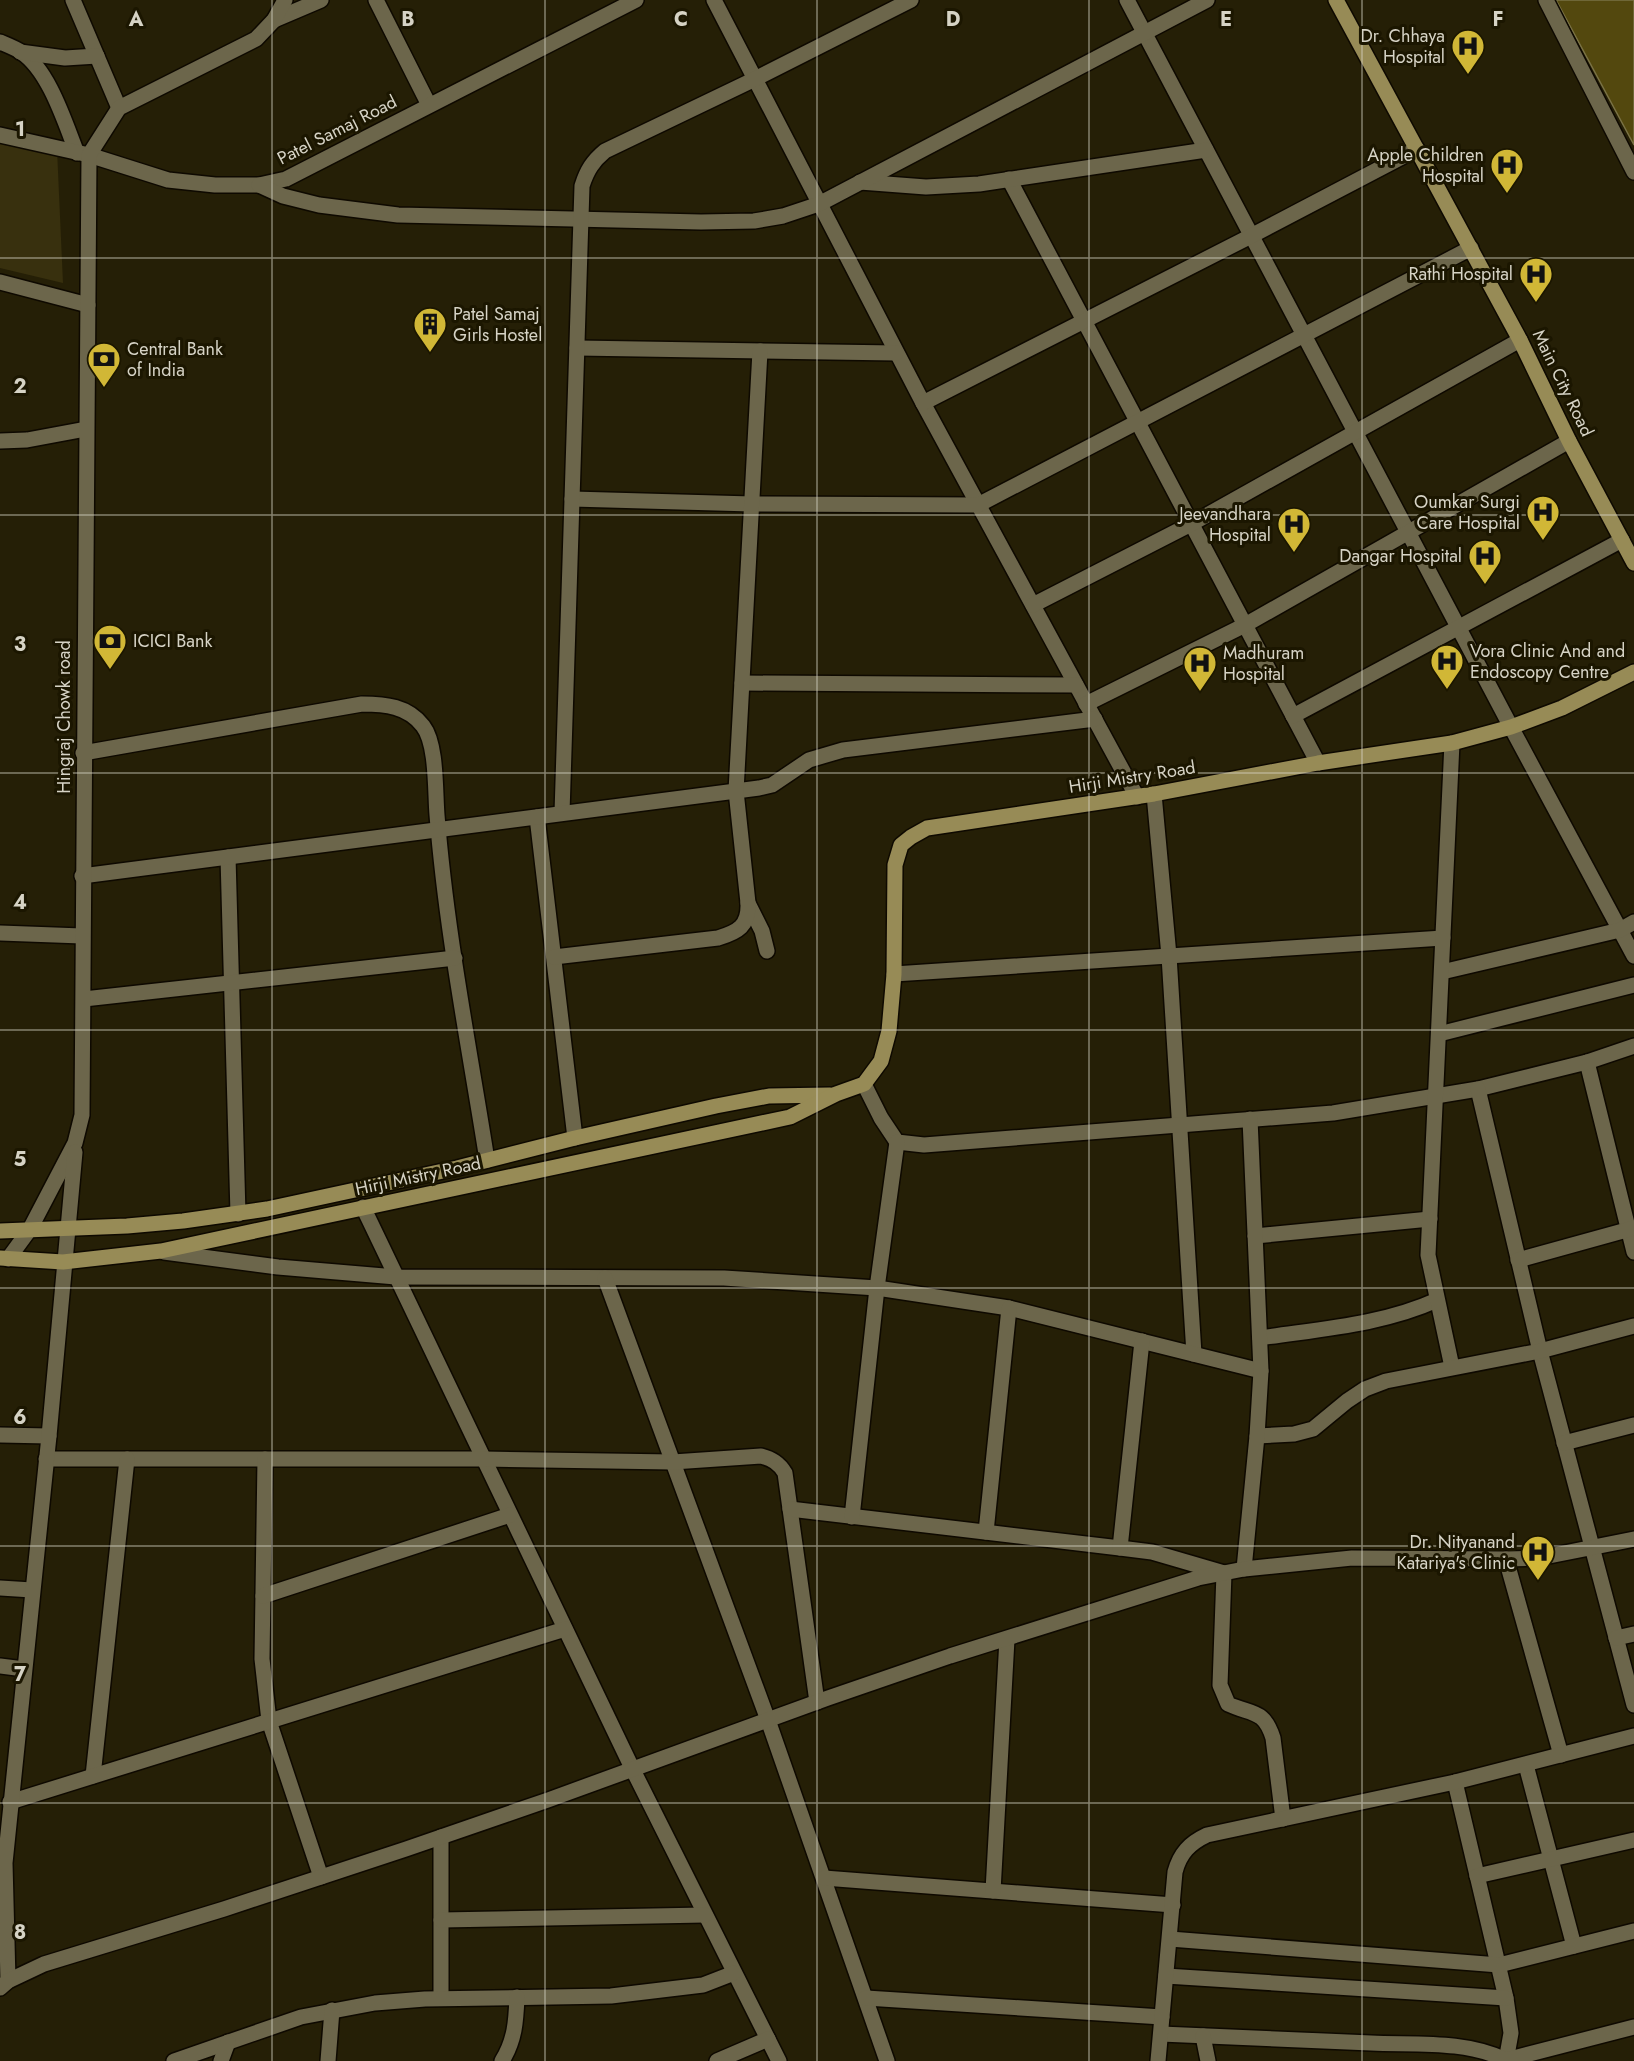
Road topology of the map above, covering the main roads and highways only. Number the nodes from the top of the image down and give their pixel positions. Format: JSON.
{"nodes":[{"id":1,"x":1336,"y":0,"type":"edge"},
{"id":2,"x":1634,"y":564,"type":"edge"},
{"id":3,"x":1634,"y":672,"type":"edge"},
{"id":4,"x":836,"y":1095,"type":"junction"},
{"id":5,"x":0,"y":1231,"type":"edge"},
{"id":6,"x":4,"y":1259,"type":"edge"}],
"edges":[{"from":1,"to":2,"type":"main road","name":"Main City Road"},
{"from":3,"to":4,"type":"main road","name":"Hirji Mistry Road"},
{"from":4,"to":5,"type":"main road","name":"Hirji Mistry Road"},
{"from":4,"to":6,"type":"main road","name":"Hirji Mistry Road"}]}
